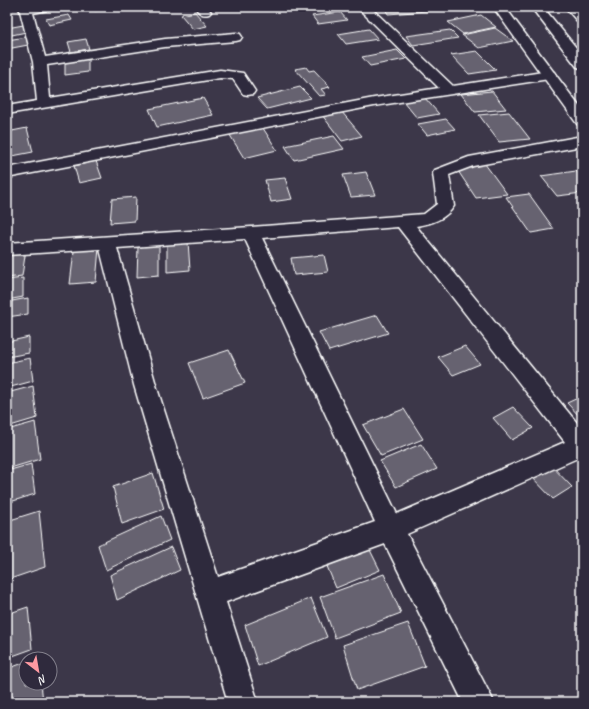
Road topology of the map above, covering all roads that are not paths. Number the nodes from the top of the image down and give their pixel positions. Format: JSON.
{"nodes":[{"id":1,"x":49,"y":7,"type":"edge"},
{"id":2,"x":500,"y":7,"type":"edge"},
{"id":3,"x":537,"y":7,"type":"edge"},
{"id":4,"x":571,"y":7,"type":"edge"},
{"id":5,"x":364,"y":8,"type":"dead end"},
{"id":6,"x":26,"y":9,"type":"edge"},
{"id":7,"x":582,"y":19,"type":"edge"},
{"id":8,"x":236,"y":37,"type":"dead end"},
{"id":9,"x":40,"y":62,"type":"junction"},
{"id":10,"x":582,"y":64,"type":"edge"},
{"id":11,"x":549,"y":75,"type":"junction"},
{"id":12,"x":448,"y":89,"type":"junction"},
{"id":13,"x":248,"y":91,"type":"dead end"},
{"id":14,"x":44,"y":104,"type":"junction"},
{"id":15,"x":7,"y":110,"type":"edge"},
{"id":16,"x":582,"y":121,"type":"edge"},
{"id":17,"x":582,"y":141,"type":"edge"},
{"id":18,"x":7,"y":173,"type":"edge"},
{"id":19,"x":403,"y":221,"type":"junction"},
{"id":20,"x":251,"y":233,"type":"junction"},
{"id":21,"x":107,"y":243,"type":"junction"},
{"id":22,"x":7,"y":249,"type":"edge"},
{"id":23,"x":582,"y":445,"type":"edge"},
{"id":24,"x":391,"y":529,"type":"junction"},
{"id":25,"x":210,"y":594,"type":"junction"},
{"id":26,"x":243,"y":702,"type":"edge"},
{"id":27,"x":479,"y":702,"type":"edge"}],
"edges":[{"from":1,"to":6,"type":"street"},
{"from":2,"to":11,"type":"main road"},
{"from":3,"to":10,"type":"main road"},
{"from":4,"to":7,"type":"main road"},
{"from":5,"to":12,"type":"street"},
{"from":6,"to":9,"type":"street"},
{"from":8,"to":9,"type":"street"},
{"from":9,"to":14,"type":"street"},
{"from":11,"to":12,"type":"street"},
{"from":11,"to":16,"type":"main road"},
{"from":12,"to":18,"type":"street"},
{"from":13,"to":14,"type":"street"},
{"from":14,"to":15,"type":"street"},
{"from":17,"to":19,"type":"street"},
{"from":19,"to":20,"type":"street"},
{"from":19,"to":23,"type":"street"},
{"from":20,"to":21,"type":"street"},
{"from":20,"to":24,"type":"street"},
{"from":21,"to":22,"type":"street"},
{"from":21,"to":25,"type":"street"},
{"from":23,"to":24,"type":"street"},
{"from":24,"to":25,"type":"street"},
{"from":24,"to":27,"type":"street"},
{"from":25,"to":26,"type":"street"}]}
